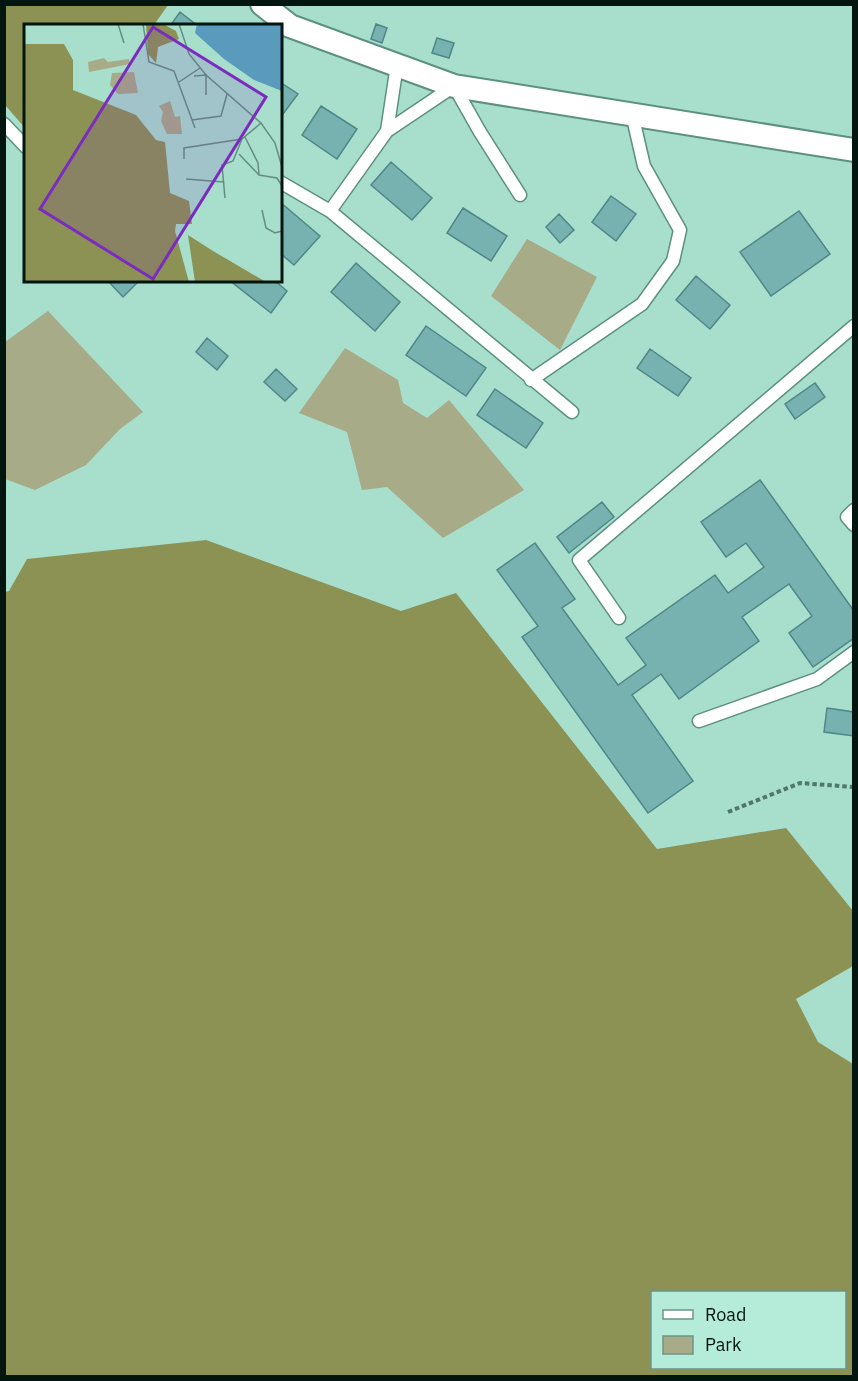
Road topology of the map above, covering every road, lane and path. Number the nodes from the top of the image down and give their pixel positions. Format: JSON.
{"nodes":[{"id":1,"x":262,"y":4,"type":"edge"},
{"id":2,"x":397,"y":65,"type":"junction"},
{"id":3,"x":454,"y":86,"type":"junction"},
{"id":4,"x":632,"y":114,"type":"junction"},
{"id":5,"x":4,"y":124,"type":"edge"},
{"id":6,"x":387,"y":131,"type":"junction"},
{"id":7,"x":24,"y":145,"type":"edge"},
{"id":8,"x":854,"y":150,"type":"edge"},
{"id":9,"x":282,"y":183,"type":"edge"},
{"id":10,"x":520,"y":195,"type":"dead end"},
{"id":11,"x":330,"y":211,"type":"junction"},
{"id":12,"x":854,"y":326,"type":"edge"},
{"id":13,"x":531,"y":380,"type":"junction"},
{"id":14,"x":572,"y":412,"type":"dead end"},
{"id":15,"x":854,"y":510,"type":"edge"},
{"id":16,"x":854,"y":525,"type":"edge"},
{"id":17,"x":619,"y":618,"type":"dead end"},
{"id":18,"x":854,"y":652,"type":"edge"},
{"id":19,"x":699,"y":721,"type":"dead end"},
{"id":20,"x":854,"y":787,"type":"edge"},
{"id":21,"x":728,"y":812,"type":"dead end"}],
"edges":[{"from":1,"to":2,"type":"street"},
{"from":2,"to":3,"type":"street"},
{"from":2,"to":6,"type":"lane"},
{"from":3,"to":4,"type":"street"},
{"from":3,"to":6,"type":"lane"},
{"from":3,"to":10,"type":"lane"},
{"from":4,"to":8,"type":"street"},
{"from":4,"to":13,"type":"lane"},
{"from":5,"to":7,"type":"lane"},
{"from":6,"to":11,"type":"lane"},
{"from":9,"to":11,"type":"lane"},
{"from":11,"to":13,"type":"lane"},
{"from":12,"to":17,"type":"lane"},
{"from":13,"to":14,"type":"lane"},
{"from":15,"to":16,"type":"lane"},
{"from":18,"to":19,"type":"lane"},
{"from":20,"to":21,"type":"path"}]}
